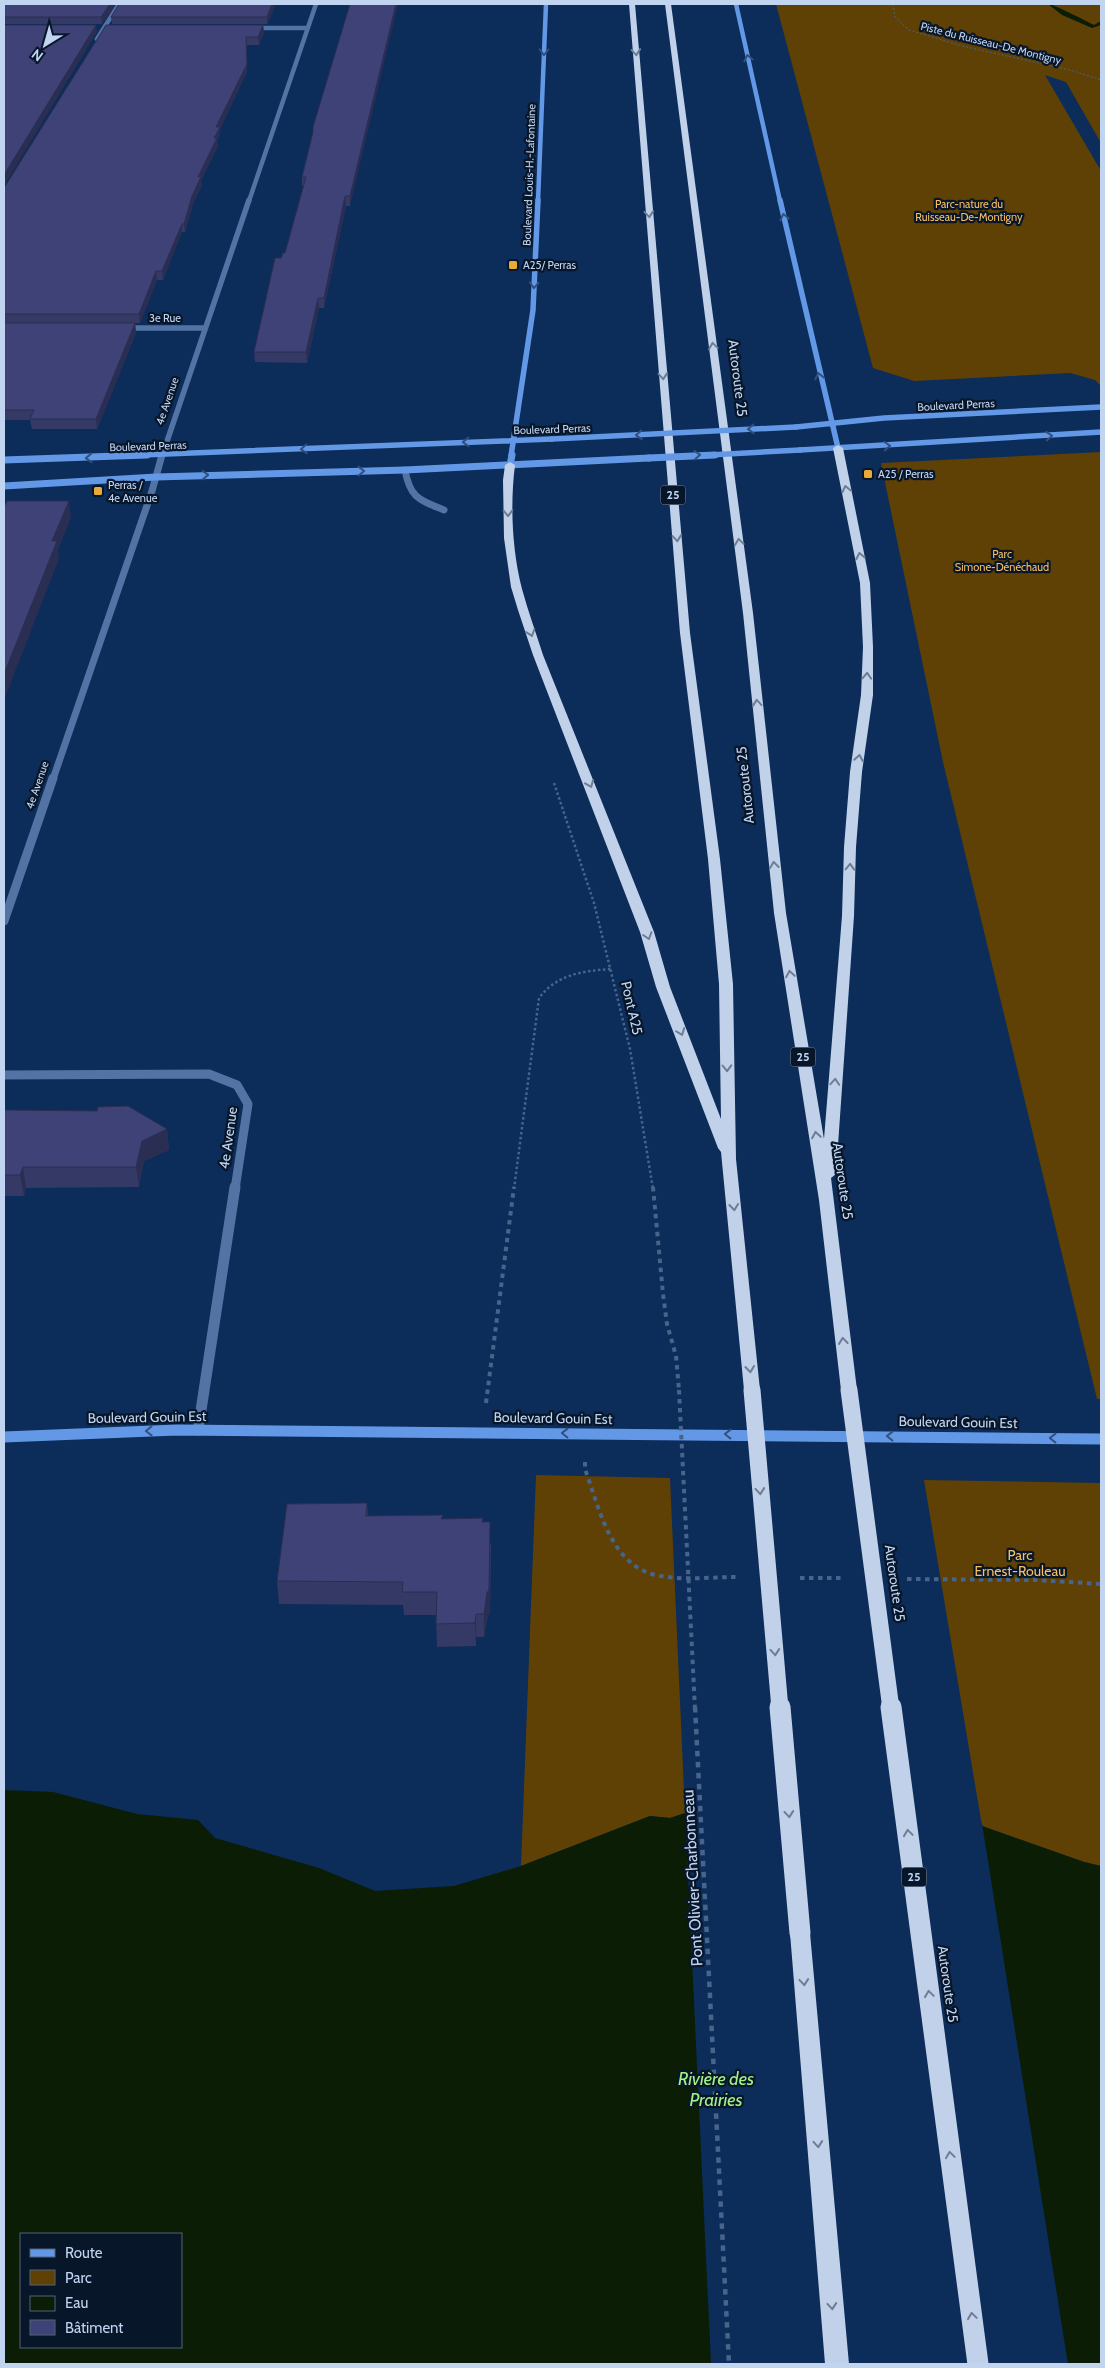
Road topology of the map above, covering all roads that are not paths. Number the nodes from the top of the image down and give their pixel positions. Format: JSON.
{"nodes":[{"id":1,"x":119,"y":4,"type":"edge"},
{"id":2,"x":316,"y":4,"type":"edge"},
{"id":3,"x":546,"y":4,"type":"edge"},
{"id":4,"x":632,"y":4,"type":"edge"},
{"id":5,"x":668,"y":4,"type":"edge"},
{"id":6,"x":736,"y":4,"type":"edge"},
{"id":7,"x":94,"y":28,"type":"edge"},
{"id":8,"x":104,"y":28,"type":"junction"},
{"id":9,"x":113,"y":28,"type":"edge"},
{"id":10,"x":247,"y":28,"type":"edge"},
{"id":11,"x":308,"y":28,"type":"junction"},
{"id":12,"x":94,"y":45,"type":"edge"},
{"id":13,"x":117,"y":328,"type":"edge"},
{"id":14,"x":205,"y":328,"type":"junction"},
{"id":15,"x":1101,"y":407,"type":"edge"},
{"id":16,"x":832,"y":422,"type":"junction"},
{"id":17,"x":1101,"y":432,"type":"edge"},
{"id":18,"x":515,"y":440,"type":"junction"},
{"id":19,"x":838,"y":448,"type":"junction"},
{"id":20,"x":162,"y":455,"type":"junction"},
{"id":21,"x":4,"y":460,"type":"edge"},
{"id":22,"x":510,"y":464,"type":"junction"},
{"id":23,"x":405,"y":470,"type":"junction"},
{"id":24,"x":156,"y":477,"type":"junction"},
{"id":25,"x":4,"y":486,"type":"edge"},
{"id":26,"x":444,"y":510,"type":"dead end"},
{"id":27,"x":4,"y":921,"type":"edge"},
{"id":28,"x":4,"y":1074,"type":"edge"},
{"id":29,"x":729,"y":1158,"type":"junction"},
{"id":30,"x":827,"y":1200,"type":"junction"},
{"id":31,"x":198,"y":1430,"type":"junction"},
{"id":32,"x":4,"y":1437,"type":"edge"},
{"id":33,"x":1101,"y":1439,"type":"edge"},
{"id":34,"x":837,"y":2364,"type":"edge"},
{"id":35,"x":978,"y":2364,"type":"edge"}],
"edges":[{"from":1,"to":8,"type":"street"},
{"from":2,"to":11,"type":"street","name":"4e Avenue"},
{"from":3,"to":18,"type":"main road","name":"Boulevard Louis-H.-Lafontaine","one_way":true},
{"from":4,"to":29,"type":"highway","number":"25","one_way":true},
{"from":30,"to":5,"type":"highway","name":"Autoroute 25","number":"25","one_way":true},
{"from":16,"to":6,"type":"main road","one_way":true},
{"from":7,"to":8,"type":"street"},
{"from":8,"to":9,"type":"street"},
{"from":8,"to":12,"type":"street"},
{"from":10,"to":11,"type":"street"},
{"from":11,"to":14,"type":"street","name":"4e Avenue"},
{"from":13,"to":14,"type":"street","name":"3e Rue"},
{"from":14,"to":20,"type":"street","name":"4e Avenue"},
{"from":15,"to":16,"type":"main road","name":"Boulevard Perras"},
{"from":16,"to":18,"type":"main road","name":"Boulevard Perras","one_way":true,"bridge":true},
{"from":16,"to":19,"type":"main road"},
{"from":19,"to":17,"type":"main road","one_way":true},
{"from":18,"to":20,"type":"main road","name":"Boulevard Perras","one_way":true},
{"from":18,"to":22,"type":"main road","name":"Boulevard Louis-H.-Lafontaine"},
{"from":22,"to":19,"type":"main road","one_way":true,"bridge":true},
{"from":30,"to":19,"type":"highway","one_way":true},
{"from":20,"to":21,"type":"main road","name":"Boulevard Perras","one_way":true},
{"from":20,"to":24,"type":"street","name":"4e Avenue"},
{"from":22,"to":23,"type":"main road"},
{"from":22,"to":29,"type":"highway","one_way":true},
{"from":24,"to":23,"type":"main road","one_way":true},
{"from":23,"to":26,"type":"street"},
{"from":24,"to":25,"type":"main road"},
{"from":24,"to":27,"type":"street","name":"4e Avenue"},
{"from":28,"to":31,"type":"street","name":"4e Avenue"},
{"from":29,"to":34,"type":"highway","number":"25","one_way":true,"bridge":true},
{"from":35,"to":30,"type":"highway","name":"Autoroute 25","number":"25","one_way":true,"bridge":true},
{"from":31,"to":32,"type":"main road","name":"Boulevard Gouin Est","one_way":true},
{"from":33,"to":31,"type":"main road","name":"Boulevard Gouin Est","one_way":true}]}
